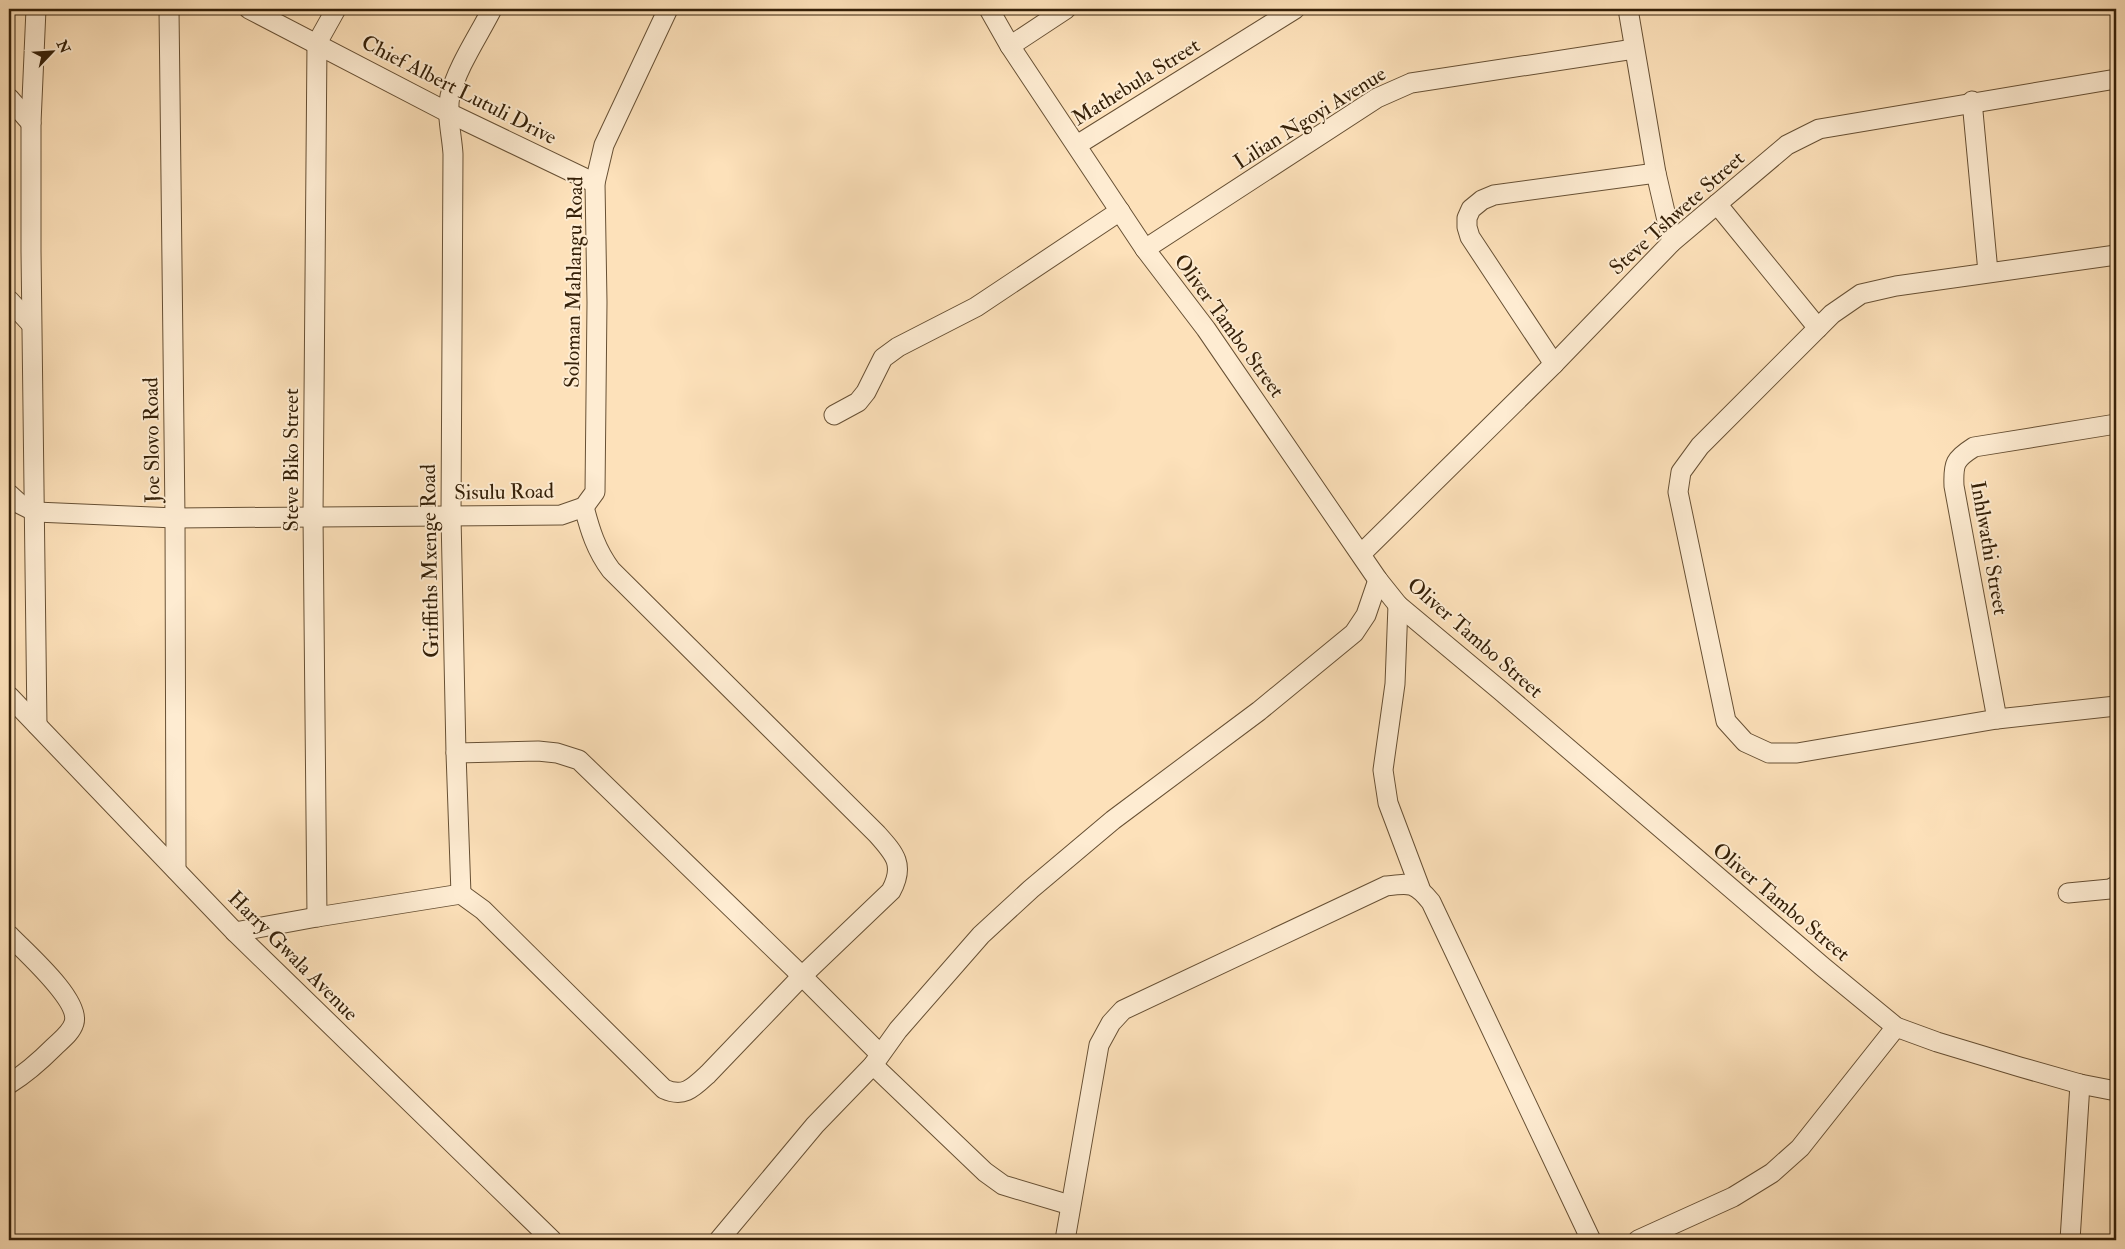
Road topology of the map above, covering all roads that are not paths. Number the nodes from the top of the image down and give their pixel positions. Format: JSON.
{"nodes":[{"id":1,"x":36,"y":9,"type":"edge"},
{"id":2,"x":169,"y":9,"type":"edge"},
{"id":3,"x":249,"y":9,"type":"edge"},
{"id":4,"x":336,"y":9,"type":"edge"},
{"id":5,"x":492,"y":9,"type":"edge"},
{"id":6,"x":668,"y":9,"type":"edge"},
{"id":7,"x":989,"y":9,"type":"edge"},
{"id":8,"x":1066,"y":9,"type":"edge"},
{"id":9,"x":1295,"y":9,"type":"edge"},
{"id":10,"x":1628,"y":9,"type":"edge"},
{"id":11,"x":317,"y":43,"type":"junction"},
{"id":12,"x":1010,"y":46,"type":"junction"},
{"id":13,"x":1634,"y":49,"type":"junction"},
{"id":14,"x":2116,"y":79,"type":"edge"},
{"id":15,"x":9,"y":98,"type":"edge"},
{"id":16,"x":1972,"y":102,"type":"junction"},
{"id":17,"x":449,"y":112,"type":"junction"},
{"id":18,"x":31,"y":123,"type":"junction"},
{"id":19,"x":1077,"y":145,"type":"junction"},
{"id":20,"x":1656,"y":173,"type":"junction"},
{"id":21,"x":595,"y":183,"type":"junction"},
{"id":22,"x":1717,"y":204,"type":"junction"},
{"id":23,"x":1120,"y":211,"type":"junction"},
{"id":24,"x":1672,"y":242,"type":"junction"},
{"id":25,"x":1145,"y":249,"type":"junction"},
{"id":26,"x":2116,"y":255,"type":"edge"},
{"id":27,"x":1988,"y":272,"type":"junction"},
{"id":28,"x":9,"y":300,"type":"edge"},
{"id":29,"x":32,"y":324,"type":"junction"},
{"id":30,"x":1818,"y":328,"type":"junction"},
{"id":31,"x":1554,"y":364,"type":"junction"},
{"id":32,"x":834,"y":415,"type":"dead end"},
{"id":33,"x":2116,"y":424,"type":"edge"},
{"id":34,"x":9,"y":494,"type":"edge"},
{"id":35,"x":584,"y":507,"type":"junction"},
{"id":36,"x":36,"y":512,"type":"junction"},
{"id":37,"x":313,"y":516,"type":"junction"},
{"id":38,"x":452,"y":516,"type":"junction"},
{"id":39,"x":175,"y":518,"type":"junction"},
{"id":40,"x":1361,"y":554,"type":"junction"},
{"id":41,"x":1378,"y":580,"type":"junction"},
{"id":42,"x":1398,"y":605,"type":"junction"},
{"id":43,"x":11,"y":703,"type":"edge"},
{"id":44,"x":2116,"y":706,"type":"edge"},
{"id":45,"x":1997,"y":719,"type":"junction"},
{"id":46,"x":38,"y":726,"type":"junction"},
{"id":47,"x":456,"y":753,"type":"junction"},
{"id":48,"x":176,"y":870,"type":"junction"},
{"id":49,"x":2116,"y":886,"type":"edge"},
{"id":50,"x":1420,"y":888,"type":"junction"},
{"id":51,"x":2068,"y":893,"type":"dead end"},
{"id":52,"x":461,"y":894,"type":"junction"},
{"id":53,"x":317,"y":916,"type":"junction"},
{"id":54,"x":235,"y":932,"type":"junction"},
{"id":55,"x":9,"y":935,"type":"edge"},
{"id":56,"x":802,"y":976,"type":"junction"},
{"id":57,"x":1896,"y":1027,"type":"junction"},
{"id":58,"x":876,"y":1059,"type":"junction"},
{"id":59,"x":9,"y":1084,"type":"edge"},
{"id":60,"x":2080,"y":1084,"type":"junction"},
{"id":61,"x":2116,"y":1092,"type":"edge"},
{"id":62,"x":1070,"y":1205,"type":"junction"},
{"id":63,"x":552,"y":1240,"type":"edge"},
{"id":64,"x":718,"y":1240,"type":"edge"},
{"id":65,"x":1065,"y":1240,"type":"edge"},
{"id":66,"x":1591,"y":1240,"type":"edge"},
{"id":67,"x":1638,"y":1240,"type":"edge"},
{"id":68,"x":2070,"y":1240,"type":"edge"}],
"edges":[{"from":1,"to":18,"type":"street"},
{"from":2,"to":39,"type":"street","name":"Joe Slovo Road"},
{"from":3,"to":11,"type":"street","name":"Chief Albert Lutuli Drive"},
{"from":4,"to":11,"type":"street","name":"Steve Biko Street"},
{"from":5,"to":17,"type":"street","name":"Griffiths Mxenge Road"},
{"from":6,"to":21,"type":"street","name":"Soloman Mahlangu Road"},
{"from":7,"to":12,"type":"street","name":"Oliver Tambo Street"},
{"from":8,"to":12,"type":"street"},
{"from":9,"to":19,"type":"street","name":"Mathebula Street"},
{"from":10,"to":13,"type":"street"},
{"from":11,"to":17,"type":"street","name":"Chief Albert Lutuli Drive"},
{"from":11,"to":37,"type":"street","name":"Steve Biko Street"},
{"from":12,"to":19,"type":"street","name":"Oliver Tambo Street"},
{"from":13,"to":20,"type":"street"},
{"from":13,"to":25,"type":"street","name":"Lilian Ngoyi Avenue"},
{"from":14,"to":16,"type":"street","name":"Steve Tshwete Street"},
{"from":15,"to":18,"type":"street"},
{"from":16,"to":22,"type":"street","name":"Steve Tshwete Street"},
{"from":16,"to":27,"type":"street"},
{"from":17,"to":21,"type":"street","name":"Chief Albert Lutuli Drive"},
{"from":17,"to":38,"type":"street","name":"Griffiths Mxenge Road"},
{"from":18,"to":29,"type":"street"},
{"from":19,"to":23,"type":"street","name":"Oliver Tambo Street"},
{"from":20,"to":24,"type":"street"},
{"from":20,"to":31,"type":"street"},
{"from":21,"to":35,"type":"street","name":"Soloman Mahlangu Road"},
{"from":22,"to":24,"type":"street","name":"Steve Tshwete Street"},
{"from":22,"to":30,"type":"street"},
{"from":23,"to":25,"type":"street","name":"Oliver Tambo Street"},
{"from":23,"to":32,"type":"street"},
{"from":24,"to":31,"type":"street","name":"Steve Tshwete Street"},
{"from":25,"to":40,"type":"street","name":"Oliver Tambo Street"},
{"from":26,"to":27,"type":"street"},
{"from":27,"to":30,"type":"street"},
{"from":28,"to":29,"type":"street"},
{"from":29,"to":36,"type":"street"},
{"from":30,"to":45,"type":"street"},
{"from":31,"to":40,"type":"street","name":"Steve Tshwete Street"},
{"from":33,"to":45,"type":"street","name":"Inhlwathi Street"},
{"from":34,"to":36,"type":"street","name":"Sisulu Road"},
{"from":35,"to":38,"type":"street","name":"Sisulu Road"},
{"from":35,"to":56,"type":"street"},
{"from":36,"to":39,"type":"street","name":"Sisulu Road"},
{"from":36,"to":46,"type":"street"},
{"from":37,"to":38,"type":"street","name":"Sisulu Road"},
{"from":37,"to":39,"type":"street","name":"Sisulu Road"},
{"from":37,"to":53,"type":"street","name":"Steve Biko Street"},
{"from":38,"to":47,"type":"street","name":"Griffiths Mxenge Road"},
{"from":39,"to":48,"type":"street","name":"Joe Slovo Road"},
{"from":40,"to":41,"type":"street","name":"Oliver Tambo Street"},
{"from":41,"to":42,"type":"street","name":"Oliver Tambo Street"},
{"from":41,"to":58,"type":"street"},
{"from":42,"to":50,"type":"street"},
{"from":42,"to":57,"type":"street","name":"Oliver Tambo Street"},
{"from":43,"to":46,"type":"street","name":"Harry Gwala Avenue"},
{"from":44,"to":45,"type":"street"},
{"from":46,"to":48,"type":"street","name":"Harry Gwala Avenue"},
{"from":47,"to":52,"type":"street","name":"Griffiths Mxenge Road"},
{"from":47,"to":56,"type":"street"},
{"from":48,"to":54,"type":"street","name":"Harry Gwala Avenue"},
{"from":49,"to":51,"type":"street"},
{"from":50,"to":62,"type":"street"},
{"from":50,"to":66,"type":"street"},
{"from":52,"to":53,"type":"street"},
{"from":52,"to":56,"type":"street"},
{"from":53,"to":54,"type":"street"},
{"from":54,"to":63,"type":"street","name":"Harry Gwala Avenue"},
{"from":55,"to":59,"type":"street"},
{"from":56,"to":58,"type":"street"},
{"from":57,"to":60,"type":"street","name":"Oliver Tambo Street"},
{"from":57,"to":67,"type":"street"},
{"from":58,"to":62,"type":"street"},
{"from":58,"to":64,"type":"street"},
{"from":60,"to":61,"type":"street","name":"Oliver Tambo Street"},
{"from":60,"to":68,"type":"street"},
{"from":62,"to":65,"type":"street"}]}
